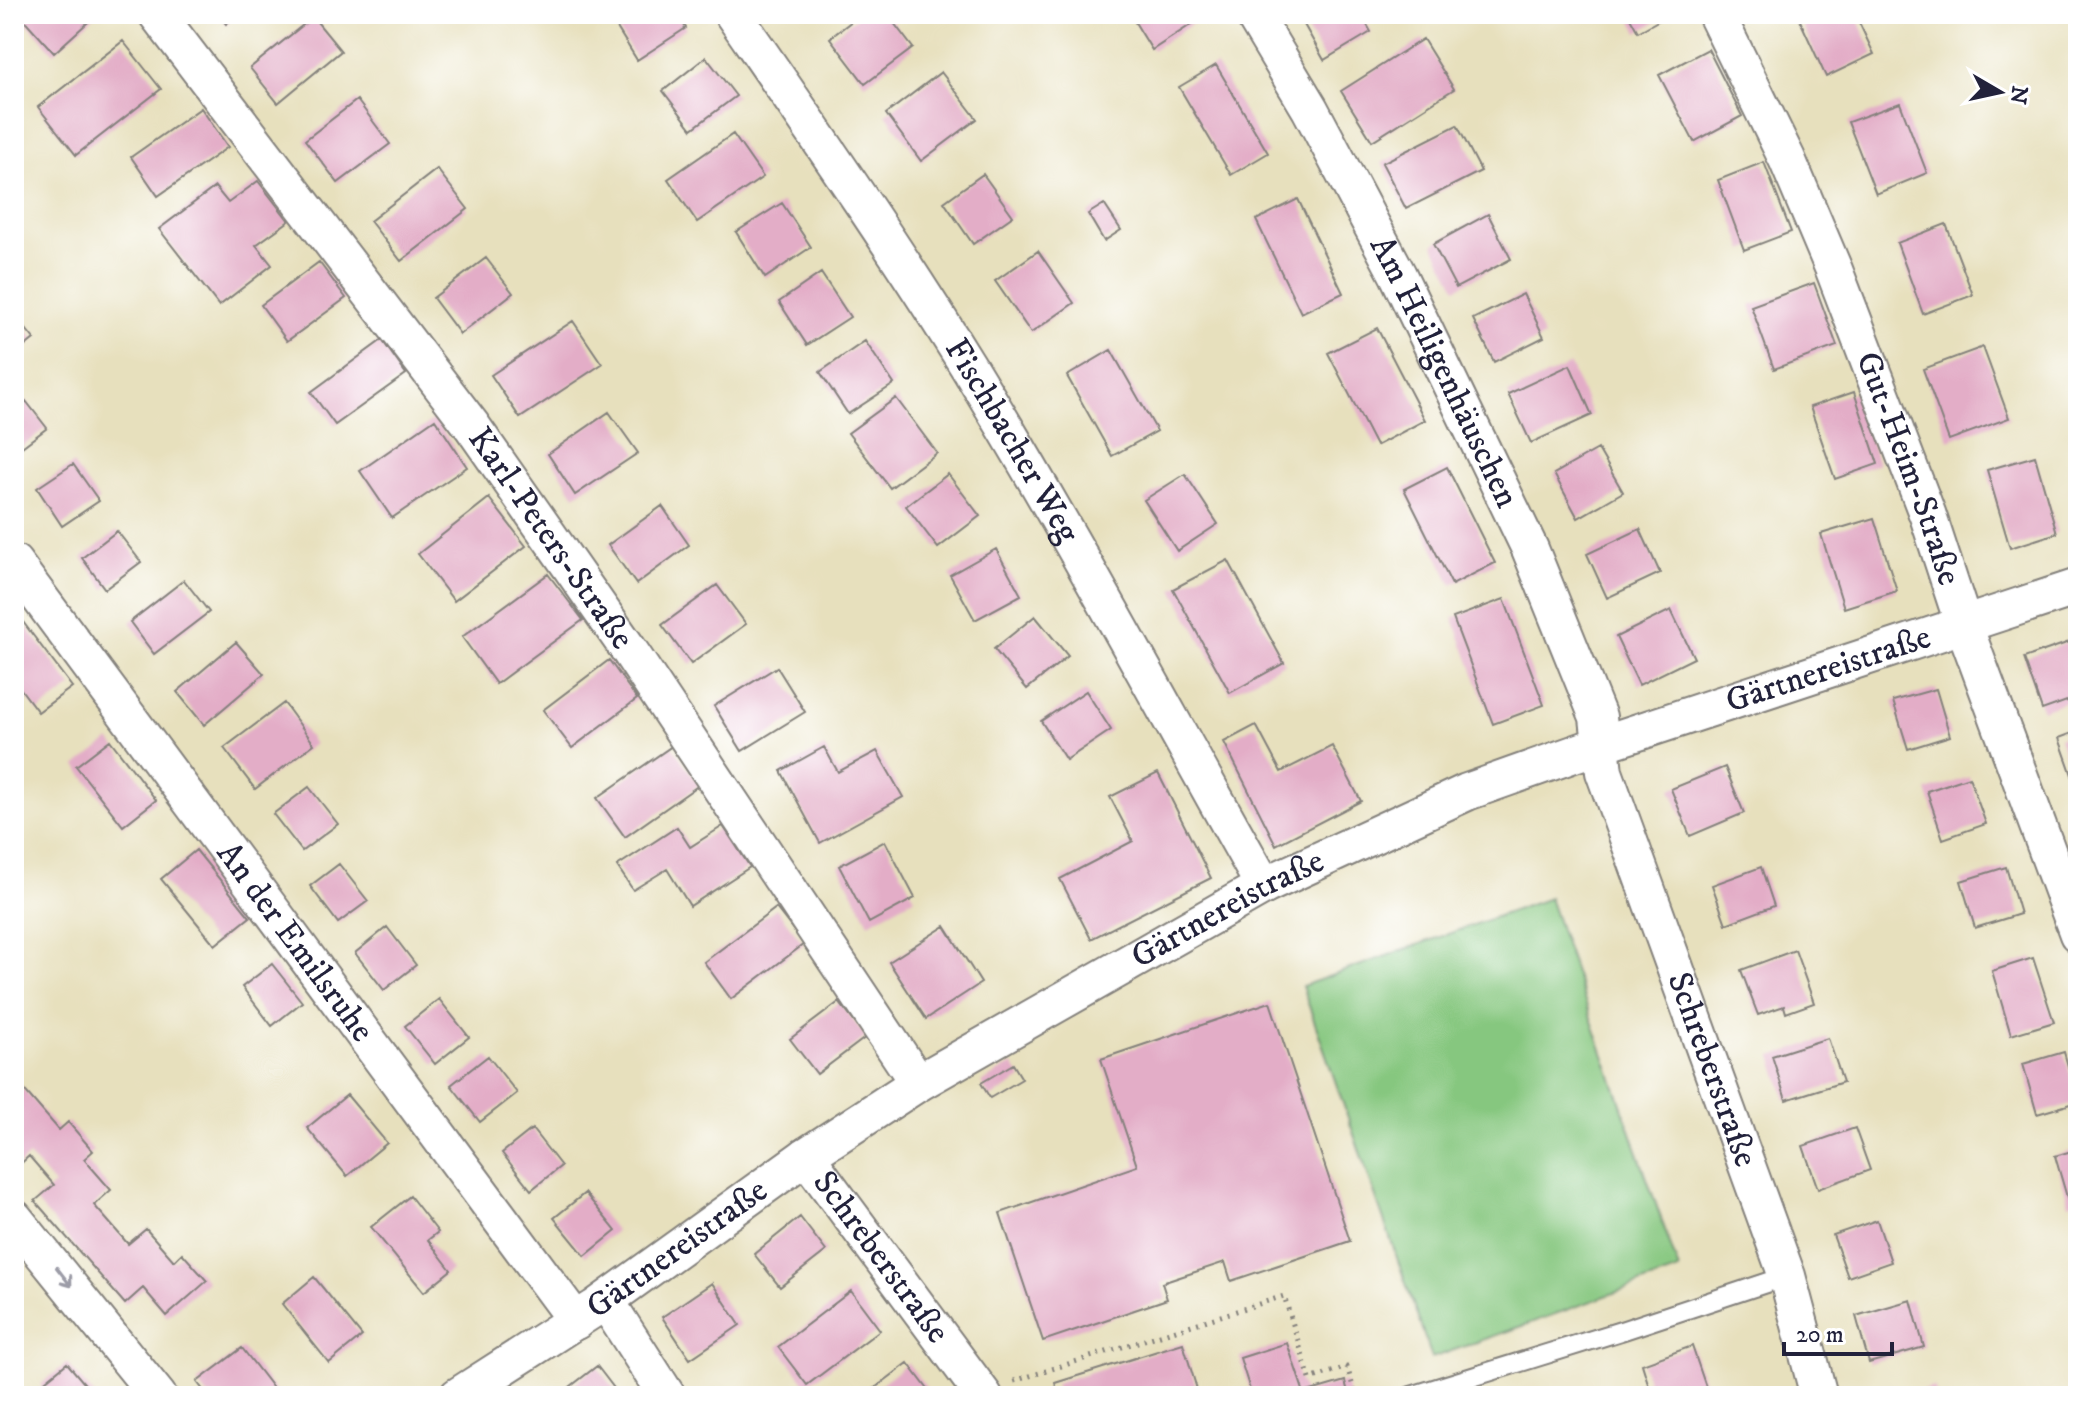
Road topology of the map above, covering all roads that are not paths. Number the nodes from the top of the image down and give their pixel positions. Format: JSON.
{"nodes":[{"id":1,"x":157,"y":14,"type":"edge"},
{"id":2,"x":733,"y":14,"type":"edge"},
{"id":3,"x":1253,"y":14,"type":"edge"},
{"id":4,"x":1716,"y":14,"type":"edge"},
{"id":5,"x":14,"y":563,"type":"edge"},
{"id":6,"x":2078,"y":587,"type":"edge"},
{"id":7,"x":1963,"y":623,"type":"junction"},
{"id":8,"x":1602,"y":744,"type":"junction"},
{"id":9,"x":1264,"y":886,"type":"junction"},
{"id":10,"x":2078,"y":934,"type":"edge"},
{"id":11,"x":918,"y":1083,"type":"junction"},
{"id":12,"x":806,"y":1156,"type":"junction"},
{"id":13,"x":14,"y":1218,"type":"edge"},
{"id":14,"x":1787,"y":1276,"type":"junction"},
{"id":15,"x":606,"y":1301,"type":"junction"},
{"id":16,"x":576,"y":1321,"type":"junction"},
{"id":17,"x":994,"y":1390,"type":"edge"},
{"id":18,"x":158,"y":1396,"type":"edge"},
{"id":19,"x":458,"y":1396,"type":"edge"},
{"id":20,"x":667,"y":1396,"type":"edge"},
{"id":21,"x":1411,"y":1396,"type":"edge"},
{"id":22,"x":1819,"y":1396,"type":"edge"}],
"edges":[{"from":1,"to":11,"type":"street","name":"Karl-Peters-Straße"},
{"from":2,"to":9,"type":"street","name":"Fischbacher Weg"},
{"from":3,"to":8,"type":"street","name":"Am Heiligenhäuschen"},
{"from":4,"to":7,"type":"street","name":"Gut-Heim-Straße"},
{"from":5,"to":16,"type":"street","name":"An der Emilsruhe"},
{"from":6,"to":7,"type":"street","name":"Gärtnereistraße"},
{"from":7,"to":8,"type":"street","name":"Gärtnereistraße"},
{"from":7,"to":10,"type":"street","name":"Gut-Heim-Straße"},
{"from":8,"to":9,"type":"street","name":"Gärtnereistraße"},
{"from":8,"to":14,"type":"street","name":"Schreberstraße"},
{"from":9,"to":11,"type":"street","name":"Gärtnereistraße"},
{"from":11,"to":12,"type":"street","name":"Gärtnereistraße"},
{"from":12,"to":15,"type":"street","name":"Gärtnereistraße"},
{"from":12,"to":17,"type":"street","name":"Schreberstraße"},
{"from":13,"to":18,"type":"street","one_way":true},
{"from":14,"to":21,"type":"lane"},
{"from":14,"to":22,"type":"street","name":"Schreberstraße"},
{"from":15,"to":16,"type":"street","name":"Gärtnereistraße"},
{"from":15,"to":20,"type":"street"},
{"from":16,"to":19,"type":"street","name":"Gärtnereistraße"}]}
